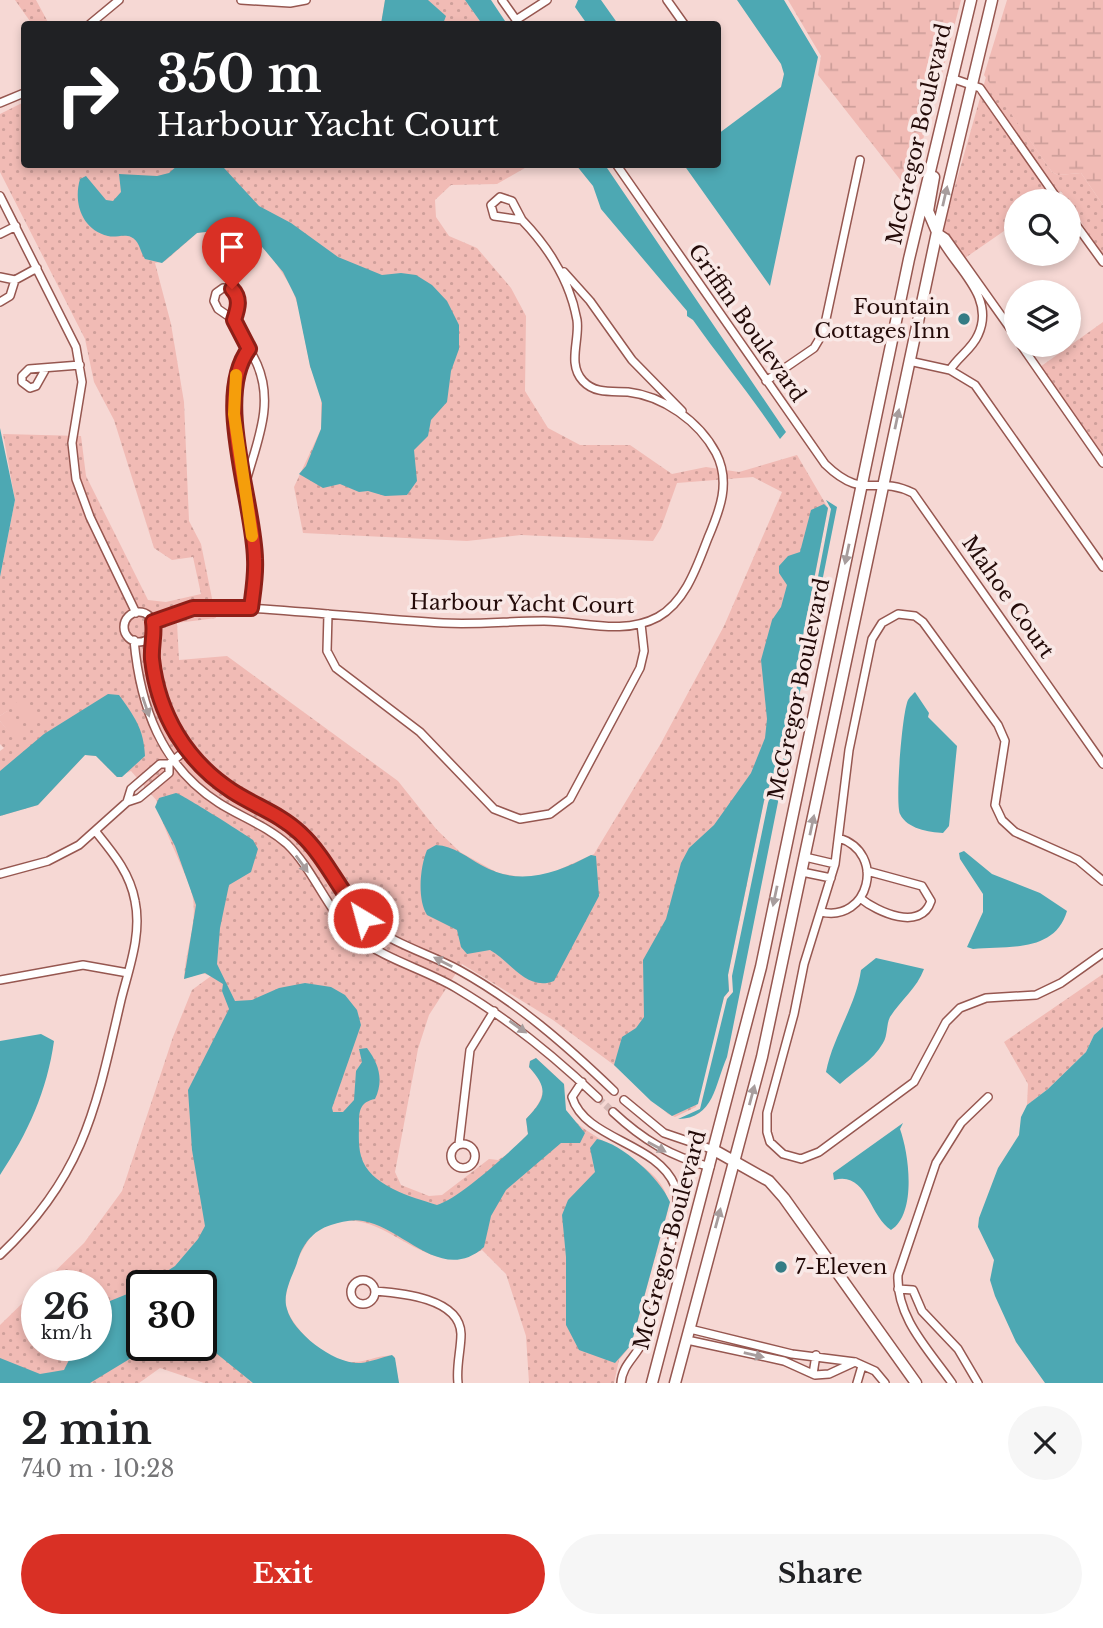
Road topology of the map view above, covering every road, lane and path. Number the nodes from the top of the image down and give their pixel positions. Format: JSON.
{"nodes":[{"id":1,"x":119,"y":0,"type":"edge"},
{"id":2,"x":242,"y":0,"type":"edge"},
{"id":3,"x":306,"y":0,"type":"edge"},
{"id":4,"x":502,"y":0,"type":"edge"},
{"id":5,"x":547,"y":0,"type":"edge"},
{"id":6,"x":667,"y":0,"type":"edge"},
{"id":7,"x":971,"y":0,"type":"edge"},
{"id":8,"x":992,"y":0,"type":"edge"},
{"id":9,"x":94,"y":21,"type":"edge"},
{"id":10,"x":517,"y":21,"type":"edge"},
{"id":11,"x":519,"y":21,"type":"edge"},
{"id":12,"x":682,"y":21,"type":"edge"},
{"id":13,"x":950,"y":78,"type":"junction"},
{"id":14,"x":971,"y":83,"type":"junction"},
{"id":15,"x":21,"y":94,"type":"edge"},
{"id":16,"x":0,"y":103,"type":"edge"},
{"id":17,"x":937,"y":135,"type":"junction"},
{"id":18,"x":860,"y":160,"type":"dead end"},
{"id":19,"x":619,"y":168,"type":"edge"},
{"id":20,"x":1051,"y":189,"type":"edge"},
{"id":21,"x":0,"y":196,"type":"edge"},
{"id":22,"x":522,"y":219,"type":"dead end"},
{"id":23,"x":16,"y":226,"type":"junction"},
{"id":24,"x":937,"y":232,"type":"junction"},
{"id":25,"x":1081,"y":232,"type":"edge"},
{"id":26,"x":0,"y":234,"type":"edge"},
{"id":27,"x":1103,"y":262,"type":"edge"},
{"id":28,"x":559,"y":266,"type":"junction"},
{"id":29,"x":37,"y":268,"type":"junction"},
{"id":30,"x":0,"y":276,"type":"edge"},
{"id":31,"x":15,"y":280,"type":"junction"},
{"id":32,"x":0,"y":302,"type":"edge"},
{"id":33,"x":234,"y":320,"type":"junction"},
{"id":34,"x":1004,"y":320,"type":"edge"},
{"id":35,"x":249,"y":349,"type":"junction"},
{"id":36,"x":1029,"y":357,"type":"edge"},
{"id":37,"x":909,"y":361,"type":"junction"},
{"id":38,"x":80,"y":365,"type":"junction"},
{"id":39,"x":45,"y":370,"type":"dead end"},
{"id":40,"x":950,"y":370,"type":"junction"},
{"id":41,"x":766,"y":381,"type":"junction"},
{"id":42,"x":684,"y":414,"type":"junction"},
{"id":43,"x":1103,"y":463,"type":"edge"},
{"id":44,"x":246,"y":481,"type":"junction"},
{"id":45,"x":883,"y":486,"type":"junction"},
{"id":46,"x":861,"y":487,"type":"junction"},
{"id":47,"x":1103,"y":567,"type":"edge"},
{"id":48,"x":251,"y":608,"type":"junction"},
{"id":49,"x":136,"y":613,"type":"junction"},
{"id":50,"x":328,"y":614,"type":"junction"},
{"id":51,"x":153,"y":622,"type":"junction"},
{"id":52,"x":642,"y":624,"type":"junction"},
{"id":53,"x":152,"y":635,"type":"junction"},
{"id":54,"x":134,"y":640,"type":"junction"},
{"id":55,"x":186,"y":750,"type":"junction"},
{"id":56,"x":171,"y":762,"type":"junction"},
{"id":57,"x":1103,"y":764,"type":"edge"},
{"id":58,"x":145,"y":777,"type":"junction"},
{"id":59,"x":153,"y":786,"type":"junction"},
{"id":60,"x":127,"y":802,"type":"junction"},
{"id":61,"x":96,"y":832,"type":"junction"},
{"id":62,"x":839,"y":838,"type":"junction"},
{"id":63,"x":805,"y":858,"type":"junction"},
{"id":64,"x":835,"y":864,"type":"junction"},
{"id":65,"x":867,"y":871,"type":"junction"},
{"id":66,"x":802,"y":872,"type":"junction"},
{"id":67,"x":0,"y":874,"type":"edge"},
{"id":68,"x":831,"y":878,"type":"junction"},
{"id":69,"x":1103,"y":881,"type":"edge"},
{"id":70,"x":860,"y":898,"type":"junction"},
{"id":71,"x":821,"y":912,"type":"junction"},
{"id":72,"x":1103,"y":953,"type":"edge"},
{"id":73,"x":128,"y":973,"type":"junction"},
{"id":74,"x":0,"y":980,"type":"edge"},
{"id":75,"x":494,"y":1011,"type":"junction"},
{"id":76,"x":582,"y":1082,"type":"junction"},
{"id":77,"x":614,"y":1091,"type":"dead end"},
{"id":78,"x":988,"y":1097,"type":"dead end"},
{"id":79,"x":598,"y":1098,"type":"tunnel mouth"},
{"id":80,"x":624,"y":1100,"type":"dead end"},
{"id":81,"x":613,"y":1112,"type":"tunnel mouth"},
{"id":82,"x":459,"y":1144,"type":"dead end"},
{"id":83,"x":714,"y":1150,"type":"junction"},
{"id":84,"x":733,"y":1160,"type":"junction"},
{"id":85,"x":710,"y":1167,"type":"junction"},
{"id":86,"x":0,"y":1255,"type":"edge"},
{"id":87,"x":898,"y":1289,"type":"junction"},
{"id":88,"x":375,"y":1291,"type":"dead end"},
{"id":89,"x":689,"y":1335,"type":"junction"},
{"id":90,"x":778,"y":1350,"type":"junction"},
{"id":91,"x":816,"y":1355,"type":"junction"},
{"id":92,"x":775,"y":1360,"type":"junction"},
{"id":93,"x":858,"y":1364,"type":"junction"},
{"id":94,"x":813,"y":1374,"type":"junction"},
{"id":95,"x":458,"y":1383,"type":"edge"},
{"id":96,"x":621,"y":1383,"type":"edge"},
{"id":97,"x":652,"y":1383,"type":"edge"},
{"id":98,"x":675,"y":1383,"type":"edge"},
{"id":99,"x":857,"y":1383,"type":"edge"},
{"id":100,"x":886,"y":1383,"type":"edge"},
{"id":101,"x":916,"y":1383,"type":"edge"},
{"id":102,"x":952,"y":1383,"type":"edge"},
{"id":103,"x":978,"y":1383,"type":"edge"}],
"edges":[{"from":1,"to":9,"type":"street"},
{"from":2,"to":3,"type":"street"},
{"from":4,"to":10,"type":"street"},
{"from":5,"to":11,"type":"street"},
{"from":6,"to":12,"type":"street"},
{"from":7,"to":13,"type":"main road","name":"McGregor Boulevard"},
{"from":8,"to":14,"type":"main road","name":"McGregor Boulevard"},
{"from":13,"to":14,"type":"street"},
{"from":13,"to":17,"type":"main road","name":"McGregor Boulevard"},
{"from":14,"to":20,"type":"street"},
{"from":24,"to":14,"type":"main road","name":"McGregor Boulevard","one_way":true},
{"from":15,"to":16,"type":"street"},
{"from":17,"to":24,"type":"main road"},
{"from":17,"to":46,"type":"main road","name":"McGregor Boulevard"},
{"from":18,"to":41,"type":"street"},
{"from":19,"to":41,"type":"street","name":"Griffin Boulevard"},
{"from":21,"to":23,"type":"street"},
{"from":22,"to":28,"type":"street","name":"Harbour Yacht Court"},
{"from":23,"to":26,"type":"street"},
{"from":23,"to":29,"type":"street"},
{"from":24,"to":34,"type":"street"},
{"from":24,"to":37,"type":"main road","name":"McGregor Boulevard"},
{"from":24,"to":40,"type":"street"},
{"from":25,"to":27,"type":"street"},
{"from":28,"to":42,"type":"street","name":"Harbour Yacht Court"},
{"from":28,"to":42,"type":"street","name":"Harbour Yacht Court"},
{"from":29,"to":31,"type":"street"},
{"from":29,"to":38,"type":"street"},
{"from":30,"to":31,"type":"street"},
{"from":31,"to":32,"type":"street"},
{"from":33,"to":33,"type":"street"},
{"from":33,"to":35,"type":"street"},
{"from":35,"to":44,"type":"street"},
{"from":35,"to":44,"type":"street"},
{"from":36,"to":43,"type":"street"},
{"from":37,"to":40,"type":"street"},
{"from":45,"to":37,"type":"main road","name":"McGregor Boulevard","one_way":true},
{"from":38,"to":39,"type":"street"},
{"from":38,"to":49,"type":"street"},
{"from":40,"to":47,"type":"street"},
{"from":41,"to":46,"type":"street","name":"Griffin Boulevard"},
{"from":42,"to":52,"type":"street","name":"Harbour Yacht Court"},
{"from":44,"to":48,"type":"street"},
{"from":45,"to":46,"type":"street","name":"Mahoe Court"},
{"from":45,"to":57,"type":"street","name":"Mahoe Court"},
{"from":63,"to":45,"type":"main road","name":"McGregor Boulevard","one_way":true},
{"from":46,"to":83,"type":"main road","name":"McGregor Boulevard","one_way":true},
{"from":48,"to":50,"type":"street","name":"Harbour Yacht Court"},
{"from":48,"to":51,"type":"street","name":"Harbour Yacht Court"},
{"from":49,"to":51,"type":"street"},
{"from":49,"to":54,"type":"street"},
{"from":50,"to":52,"type":"street","name":"Harbour Yacht Court"},
{"from":50,"to":52,"type":"street"},
{"from":51,"to":53,"type":"street"},
{"from":53,"to":54,"type":"street"},
{"from":53,"to":55,"type":"street"},
{"from":54,"to":56,"type":"street","one_way":true},
{"from":55,"to":56,"type":"street"},
{"from":77,"to":55,"type":"street","one_way":true},
{"from":56,"to":58,"type":"street"},
{"from":56,"to":59,"type":"street"},
{"from":56,"to":75,"type":"street","one_way":true},
{"from":58,"to":59,"type":"street"},
{"from":58,"to":60,"type":"street"},
{"from":59,"to":60,"type":"street"},
{"from":60,"to":61,"type":"street"},
{"from":61,"to":67,"type":"street"},
{"from":61,"to":73,"type":"street"},
{"from":62,"to":64,"type":"street"},
{"from":62,"to":65,"type":"street"},
{"from":62,"to":69,"type":"street"},
{"from":63,"to":64,"type":"street"},
{"from":63,"to":66,"type":"main road","name":"McGregor Boulevard"},
{"from":64,"to":68,"type":"street"},
{"from":65,"to":70,"type":"street"},
{"from":65,"to":70,"type":"street"},
{"from":66,"to":68,"type":"street"},
{"from":84,"to":66,"type":"main road","name":"McGregor Boulevard","one_way":true},
{"from":68,"to":71,"type":"street"},
{"from":70,"to":71,"type":"street"},
{"from":71,"to":72,"type":"street"},
{"from":73,"to":74,"type":"street"},
{"from":73,"to":86,"type":"street"},
{"from":75,"to":76,"type":"street","one_way":true},
{"from":75,"to":82,"type":"street"},
{"from":76,"to":79,"type":"street"},
{"from":76,"to":96,"type":"street"},
{"from":78,"to":87,"type":"street"},
{"from":80,"to":83,"type":"street"},
{"from":81,"to":85,"type":"street","one_way":true},
{"from":83,"to":84,"type":"main road"},
{"from":83,"to":85,"type":"main road","name":"McGregor Boulevard"},
{"from":84,"to":85,"type":"main road"},
{"from":89,"to":84,"type":"main road","name":"McGregor Boulevard","one_way":true},
{"from":84,"to":101,"type":"main road"},
{"from":85,"to":97,"type":"main road","name":"McGregor Boulevard"},
{"from":87,"to":102,"type":"street"},
{"from":87,"to":103,"type":"street"},
{"from":88,"to":95,"type":"street"},
{"from":89,"to":90,"type":"street"},
{"from":89,"to":92,"type":"street","one_way":true},
{"from":89,"to":98,"type":"main road","name":"McGregor Boulevard"},
{"from":90,"to":91,"type":"street"},
{"from":90,"to":92,"type":"street"},
{"from":91,"to":93,"type":"street"},
{"from":91,"to":94,"type":"street"},
{"from":92,"to":94,"type":"street"},
{"from":93,"to":94,"type":"street"},
{"from":93,"to":99,"type":"street"},
{"from":93,"to":100,"type":"street"}]}
